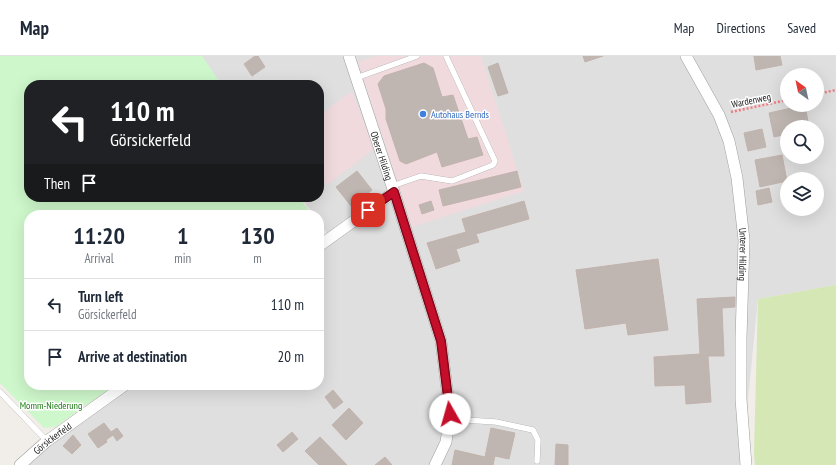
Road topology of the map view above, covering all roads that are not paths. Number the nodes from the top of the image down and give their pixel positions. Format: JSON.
{"nodes":[{"id":1,"x":349,"y":56,"type":"edge"},
{"id":2,"x":417,"y":56,"type":"edge"},
{"id":3,"x":446,"y":56,"type":"edge"},
{"id":4,"x":686,"y":56,"type":"edge"},
{"id":5,"x":356,"y":78,"type":"junction"},
{"id":6,"x":393,"y":189,"type":"junction"},
{"id":7,"x":324,"y":242,"type":"edge"},
{"id":8,"x":118,"y":390,"type":"edge"},
{"id":9,"x":0,"y":392,"type":"edge"},
{"id":10,"x":450,"y":419,"type":"junction"},
{"id":11,"x":47,"y":441,"type":"junction"},
{"id":12,"x":536,"y":462,"type":"dead end"},
{"id":13,"x":20,"y":465,"type":"edge"},
{"id":14,"x":435,"y":465,"type":"edge"},
{"id":15,"x":746,"y":465,"type":"edge"}],
"edges":[{"from":1,"to":5,"type":"street","name":"Oberer Hilding"},
{"from":2,"to":5,"type":"lane"},
{"from":3,"to":6,"type":"lane"},
{"from":4,"to":15,"type":"street","name":"Unterer Hilding"},
{"from":5,"to":6,"type":"street","name":"Oberer Hilding"},
{"from":6,"to":7,"type":"street"},
{"from":6,"to":10,"type":"street","name":"Oberer Hilding"},
{"from":8,"to":11,"type":"street","name":"Görsickerfeld"},
{"from":9,"to":11,"type":"lane"},
{"from":10,"to":12,"type":"lane"},
{"from":10,"to":14,"type":"street","name":"Oberer Hilding"},
{"from":11,"to":13,"type":"street","name":"Görsickerfeld"}]}
